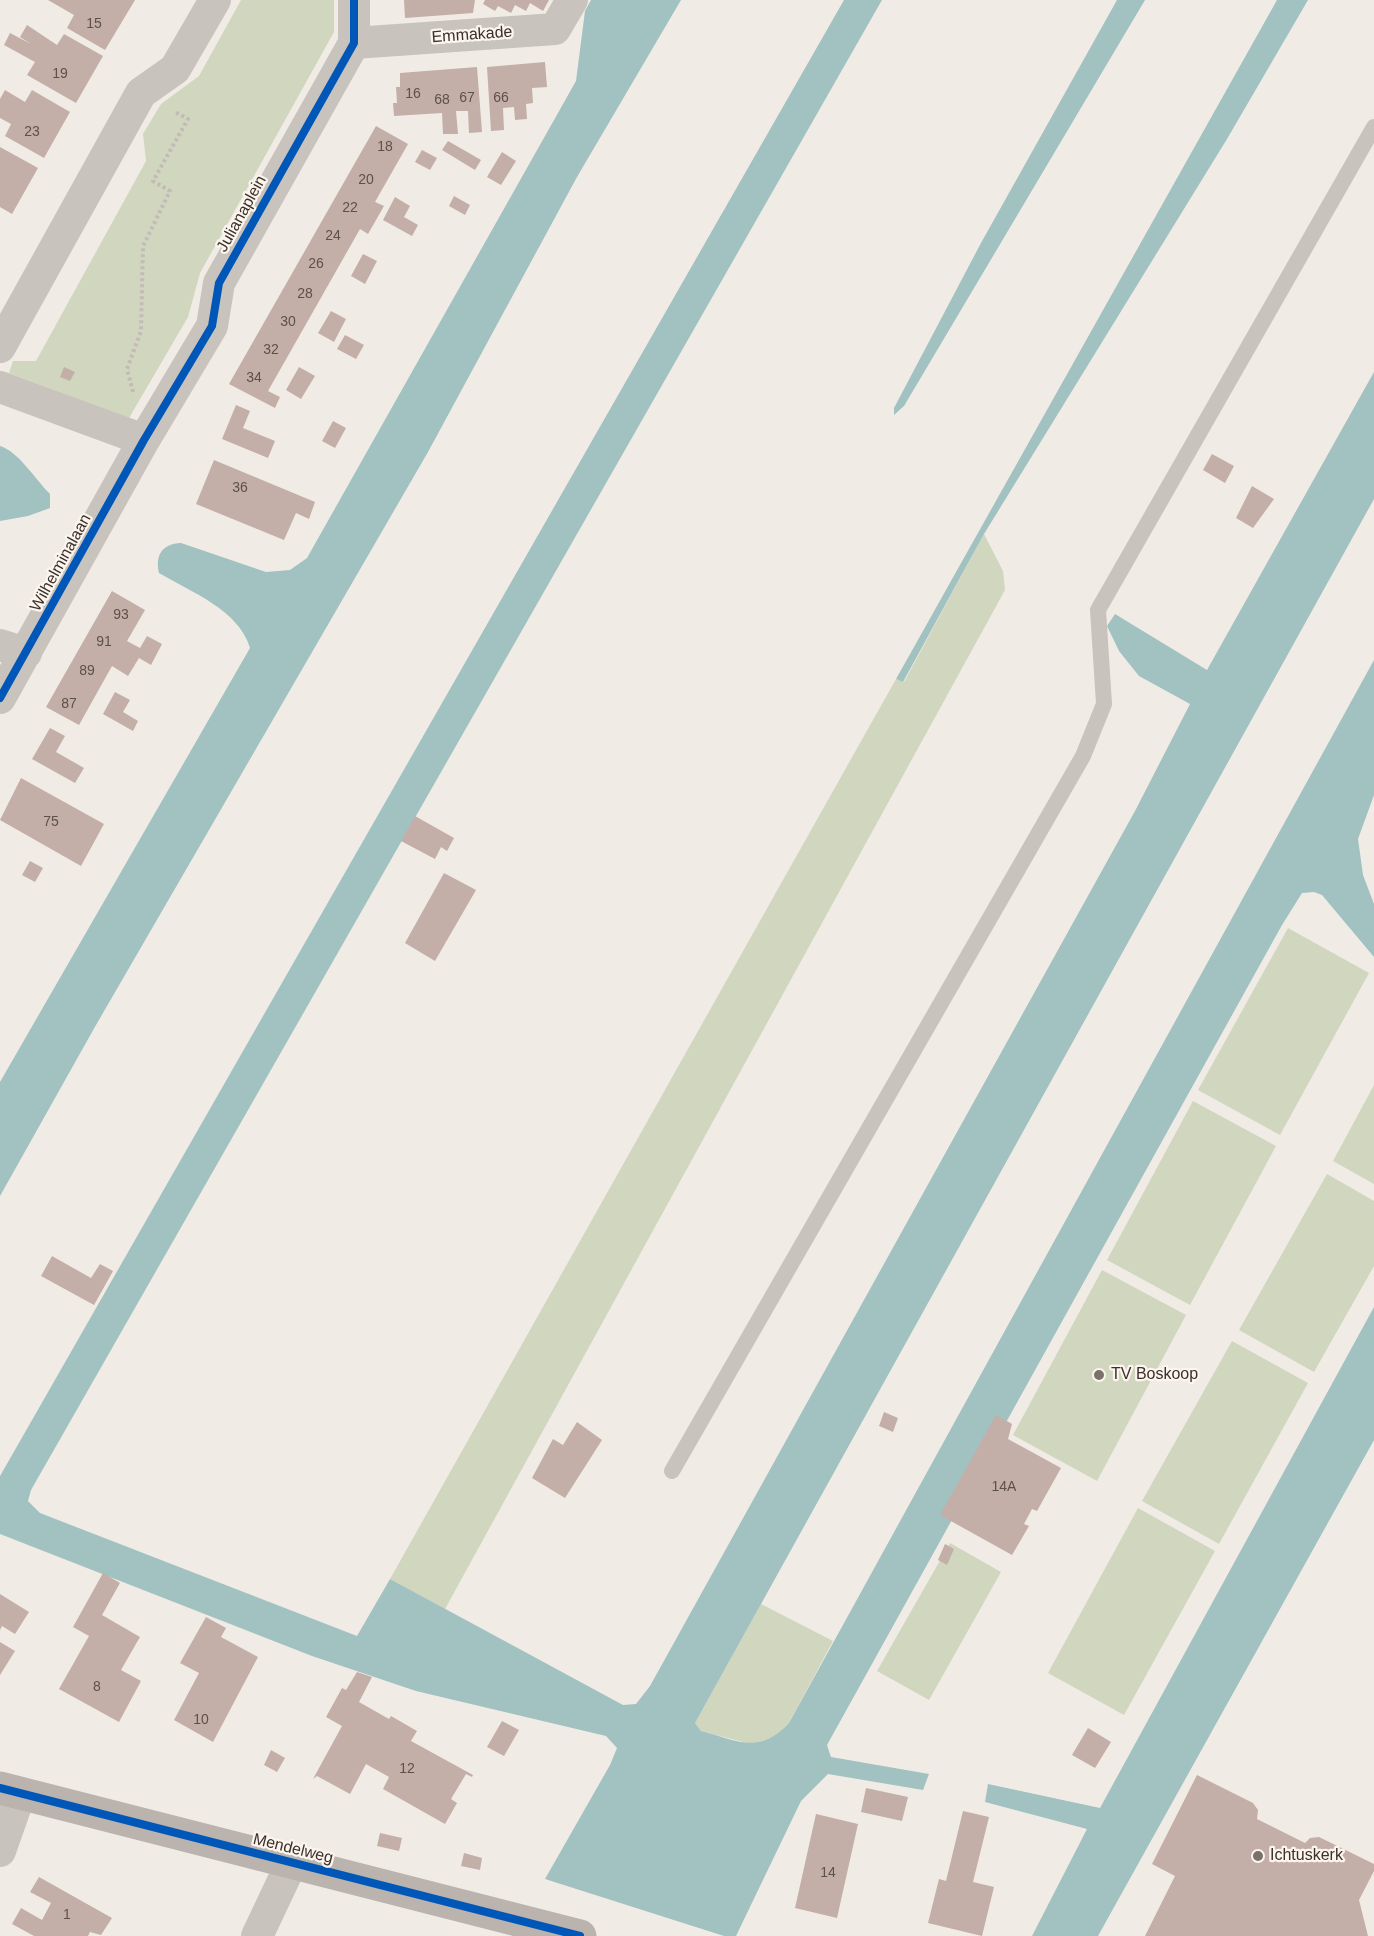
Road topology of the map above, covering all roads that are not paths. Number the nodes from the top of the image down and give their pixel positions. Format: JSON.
{"nodes":[{"id":1,"x":215,"y":0,"type":"edge"},
{"id":2,"x":354,"y":0,"type":"edge"},
{"id":3,"x":572,"y":0,"type":"edge"},
{"id":4,"x":354,"y":43,"type":"junction"},
{"id":5,"x":1374,"y":127,"type":"edge"},
{"id":6,"x":0,"y":347,"type":"edge"},
{"id":7,"x":0,"y":387,"type":"edge"},
{"id":8,"x":144,"y":440,"type":"junction"},
{"id":9,"x":13,"y":649,"type":"edge"},
{"id":10,"x":0,"y":699,"type":"edge"},
{"id":11,"x":672,"y":1471,"type":"dead end"},
{"id":12,"x":10,"y":1791,"type":"edge"},
{"id":13,"x":0,"y":1851,"type":"edge"},
{"id":14,"x":292,"y":1862,"type":"junction"},
{"id":15,"x":257,"y":1936,"type":"edge"},
{"id":16,"x":580,"y":1936,"type":"edge"}],
"edges":[{"from":1,"to":6,"type":"street"},
{"from":2,"to":4,"type":"street","name":"Julianaplein"},
{"from":3,"to":4,"type":"street","name":"Emmakade"},
{"from":4,"to":8,"type":"street","name":"Julianaplein"},
{"from":5,"to":11,"type":"lane"},
{"from":7,"to":8,"type":"street"},
{"from":8,"to":9,"type":"street","name":"Wilhelminalaan"},
{"from":9,"to":10,"type":"street","name":"Wilhelminalaan"},
{"from":12,"to":13,"type":"street"},
{"from":12,"to":14,"type":"street","name":"Mendelweg"},
{"from":14,"to":15,"type":"street"},
{"from":14,"to":16,"type":"street","name":"Mendelweg"}]}
